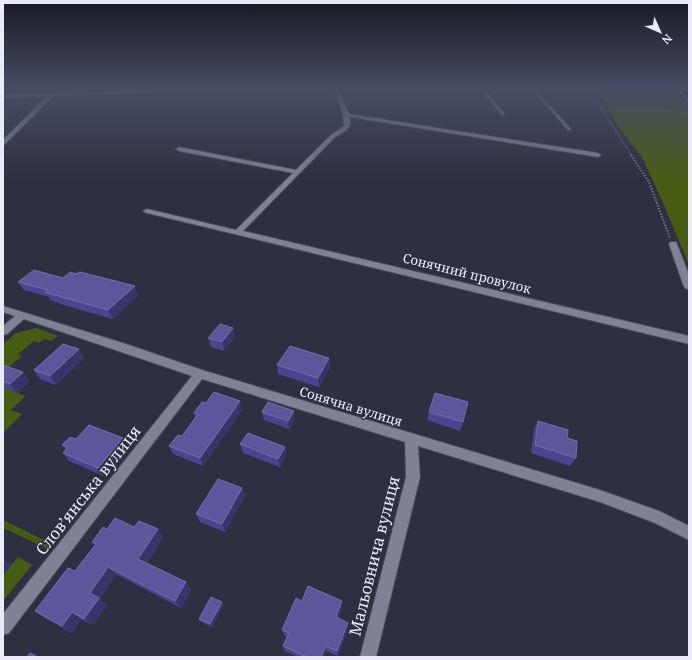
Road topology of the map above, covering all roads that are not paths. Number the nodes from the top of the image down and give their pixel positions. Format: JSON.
{"nodes":[{"id":1,"x":28,"y":119,"type":"edge"},
{"id":2,"x":347,"y":119,"type":"edge"},
{"id":3,"x":370,"y":119,"type":"edge"},
{"id":4,"x":560,"y":119,"type":"edge"},
{"id":5,"x":569,"y":129,"type":"dead end"},
{"id":6,"x":3,"y":144,"type":"edge"},
{"id":7,"x":179,"y":149,"type":"dead end"},
{"id":8,"x":598,"y":155,"type":"dead end"},
{"id":9,"x":298,"y":172,"type":"junction"},
{"id":10,"x":148,"y":211,"type":"dead end"},
{"id":11,"x":239,"y":232,"type":"junction"},
{"id":12,"x":673,"y":244,"type":"road end"},
{"id":13,"x":689,"y":287,"type":"edge"},
{"id":14,"x":3,"y":309,"type":"edge"},
{"id":15,"x":22,"y":316,"type":"junction"},
{"id":16,"x":3,"y":331,"type":"edge"},
{"id":17,"x":689,"y":340,"type":"edge"},
{"id":18,"x":200,"y":374,"type":"junction"},
{"id":19,"x":412,"y":439,"type":"junction"},
{"id":20,"x":689,"y":533,"type":"edge"},
{"id":21,"x":3,"y":627,"type":"edge"},
{"id":22,"x":368,"y":657,"type":"edge"}],
"edges":[{"from":1,"to":6,"type":"street"},
{"from":2,"to":9,"type":"street"},
{"from":3,"to":8,"type":"street"},
{"from":4,"to":5,"type":"lane"},
{"from":7,"to":9,"type":"street"},
{"from":9,"to":11,"type":"street"},
{"from":10,"to":11,"type":"street","name":"Сонячний провулок"},
{"from":11,"to":17,"type":"street","name":"Сонячний провулок"},
{"from":12,"to":13,"type":"street"},
{"from":14,"to":15,"type":"street","name":"Сонячна вулиця"},
{"from":15,"to":16,"type":"street"},
{"from":15,"to":18,"type":"street","name":"Сонячна вулиця"},
{"from":18,"to":19,"type":"street","name":"Сонячна вулиця"},
{"from":18,"to":21,"type":"street","name":"Словʼянська вулиця"},
{"from":19,"to":20,"type":"street","name":"Сонячна вулиця"},
{"from":19,"to":22,"type":"street","name":"Мальовнича вулиця"}]}
